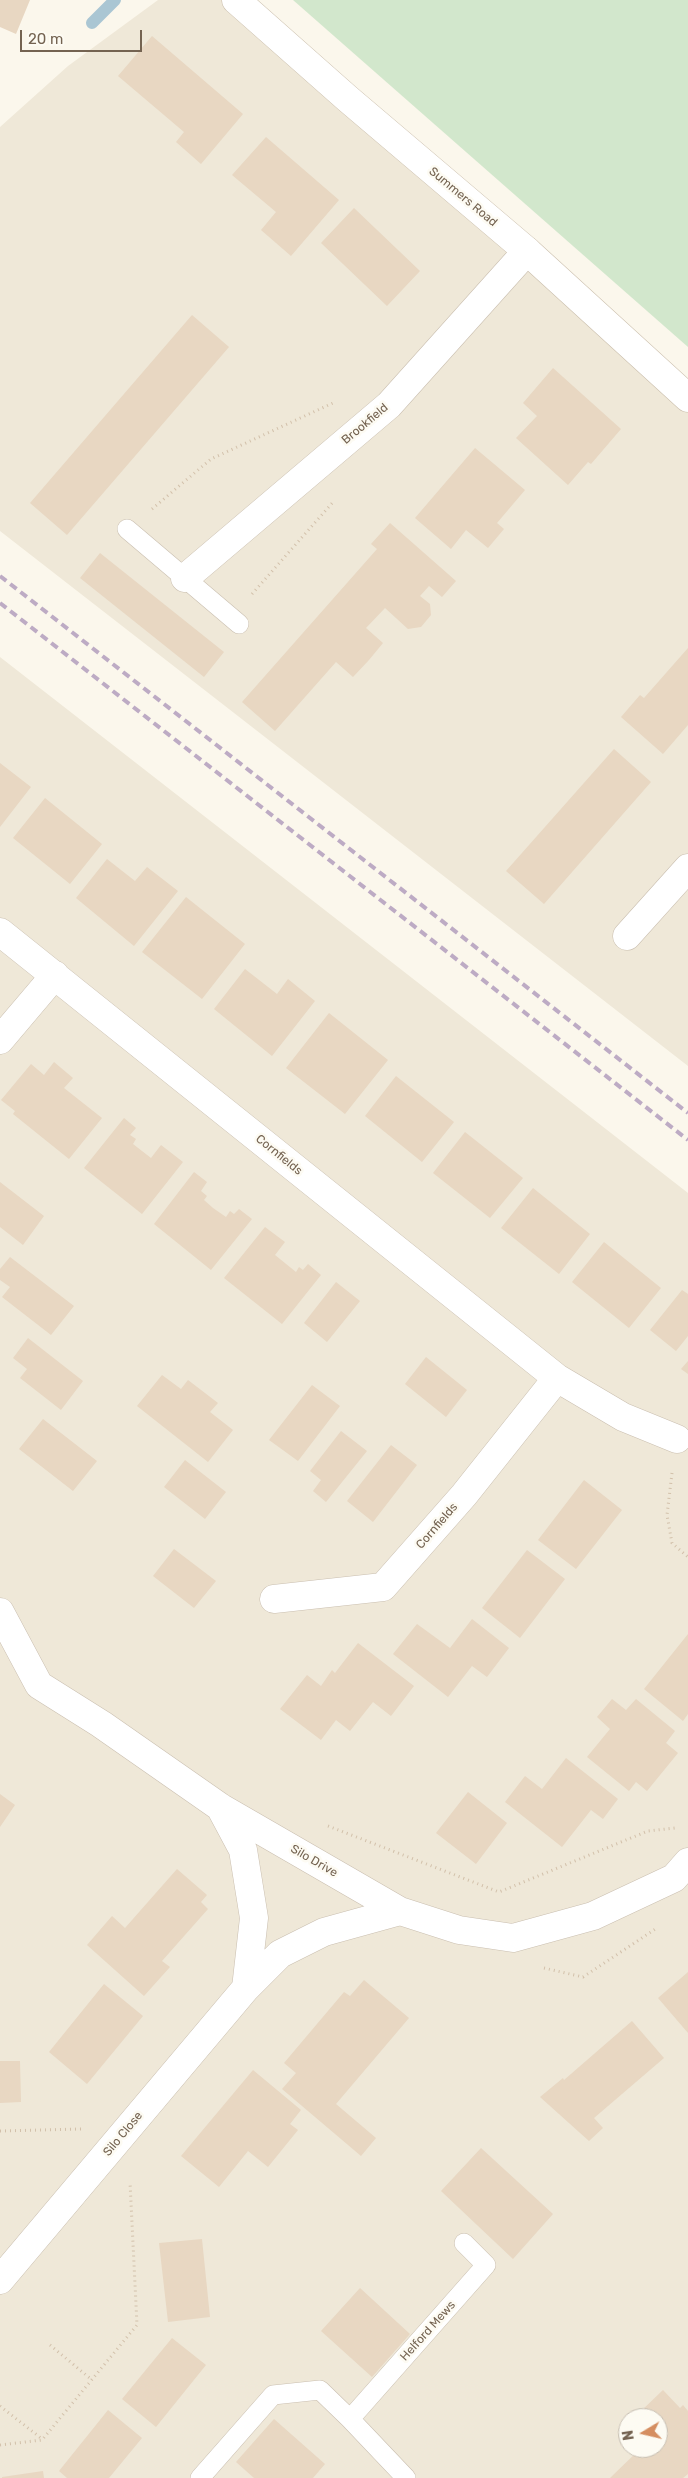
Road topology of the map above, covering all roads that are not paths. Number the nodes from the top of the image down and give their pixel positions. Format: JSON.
{"nodes":[{"id":1,"x":236,"y":0,"type":"edge"},
{"id":2,"x":526,"y":251,"type":"junction"},
{"id":3,"x":688,"y":398,"type":"edge"},
{"id":4,"x":127,"y":529,"type":"road end"},
{"id":5,"x":185,"y":578,"type":"junction"},
{"id":6,"x":239,"y":624,"type":"dead end"},
{"id":7,"x":688,"y":868,"type":"edge"},
{"id":8,"x":0,"y":932,"type":"edge"},
{"id":9,"x":627,"y":936,"type":"dead end"},
{"id":10,"x":55,"y":975,"type":"junction"},
{"id":11,"x":0,"y":1040,"type":"edge"},
{"id":12,"x":557,"y":1378,"type":"junction"},
{"id":13,"x":677,"y":1439,"type":"road end"},
{"id":14,"x":274,"y":1599,"type":"dead end"},
{"id":15,"x":0,"y":1612,"type":"edge"},
{"id":16,"x":220,"y":1807,"type":"junction"},
{"id":17,"x":688,"y":1862,"type":"edge"},
{"id":18,"x":400,"y":1911,"type":"junction"},
{"id":19,"x":246,"y":1988,"type":"junction"},
{"id":20,"x":464,"y":2243,"type":"dead end"},
{"id":21,"x":0,"y":2280,"type":"edge"},
{"id":22,"x":350,"y":2419,"type":"junction"},
{"id":23,"x":200,"y":2478,"type":"edge"},
{"id":24,"x":406,"y":2478,"type":"edge"}],
"edges":[{"from":1,"to":2,"type":"street","name":"Summers Road"},
{"from":2,"to":3,"type":"street","name":"Summers Road"},
{"from":2,"to":5,"type":"street","name":"Brookfield"},
{"from":4,"to":5,"type":"lane"},
{"from":5,"to":6,"type":"lane"},
{"from":7,"to":9,"type":"street"},
{"from":8,"to":10,"type":"street","name":"Cornfields"},
{"from":10,"to":11,"type":"street"},
{"from":10,"to":12,"type":"street","name":"Cornfields"},
{"from":12,"to":13,"type":"street","name":"Cornfields"},
{"from":12,"to":14,"type":"street","name":"Cornfields"},
{"from":15,"to":16,"type":"street","name":"Silo Drive"},
{"from":16,"to":18,"type":"street","name":"Silo Drive"},
{"from":16,"to":19,"type":"street"},
{"from":17,"to":18,"type":"street","name":"Silo Drive"},
{"from":18,"to":19,"type":"street","name":"Silo Close"},
{"from":19,"to":21,"type":"street","name":"Silo Close"},
{"from":20,"to":22,"type":"lane","name":"Helford Mews"},
{"from":22,"to":23,"type":"lane"},
{"from":22,"to":24,"type":"lane"}]}
